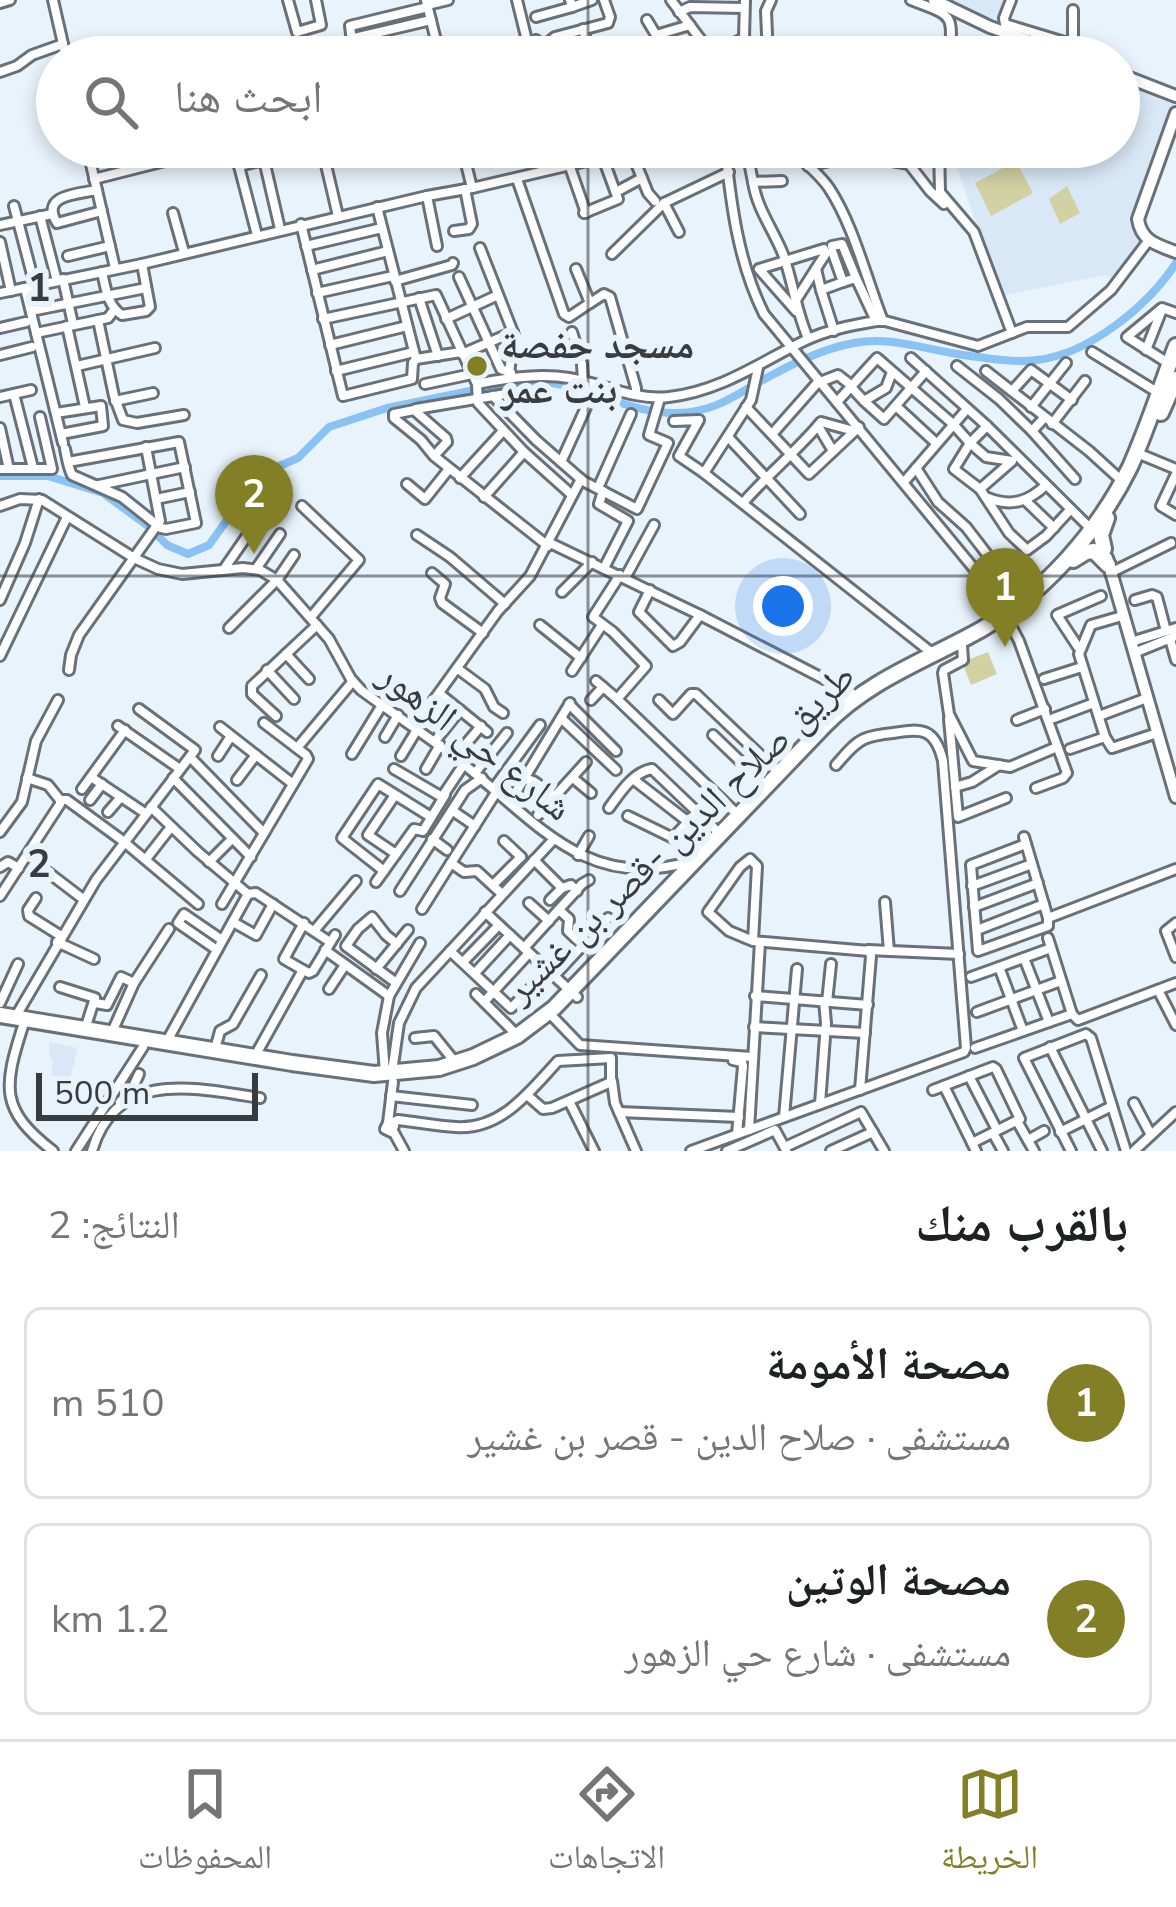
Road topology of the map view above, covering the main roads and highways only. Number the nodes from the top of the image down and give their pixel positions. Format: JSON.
{"nodes":[{"id":1,"x":942,"y":2,"type":"edge"},
{"id":2,"x":1019,"y":36,"type":"edge"},
{"id":3,"x":1140,"y":82,"type":"edge"},
{"id":4,"x":1176,"y":96,"type":"edge"},
{"id":5,"x":1176,"y":113,"type":"edge"},
{"id":6,"x":1176,"y":252,"type":"edge"},
{"id":7,"x":1176,"y":346,"type":"edge"},
{"id":8,"x":1174,"y":363,"type":"edge"},
{"id":9,"x":1176,"y":379,"type":"edge"},
{"id":10,"x":1165,"y":400,"type":"edge"},
{"id":11,"x":1097,"y":543,"type":"junction"},
{"id":12,"x":1073,"y":560,"type":"junction"},
{"id":13,"x":1009,"y":609,"type":"junction"},
{"id":14,"x":784,"y":771,"type":"junction"},
{"id":15,"x":1176,"y":797,"type":"edge"},
{"id":16,"x":574,"y":995,"type":"junction"},
{"id":17,"x":10,"y":1020,"type":"edge"},
{"id":18,"x":141,"y":1044,"type":"junction"},
{"id":19,"x":164,"y":1045,"type":"junction"},
{"id":20,"x":390,"y":1081,"type":"junction"}],
"edges":[{"from":1,"to":2,"type":"main road"},
{"from":3,"to":4,"type":"main road"},
{"from":5,"to":6,"type":"main road"},
{"from":7,"to":8,"type":"highway"},
{"from":8,"to":10,"type":"highway"},
{"from":9,"to":10,"type":"highway"},
{"from":10,"to":11,"type":"highway","name":"طريق صلاح الدين -قصر بن غشير"},
{"from":10,"to":11,"type":"highway"},
{"from":11,"to":12,"type":"highway"},
{"from":11,"to":12,"type":"highway"},
{"from":11,"to":13,"type":"highway","name":"طريق صلاح الدين -قصر بن غشير"},
{"from":11,"to":15,"type":"main road"},
{"from":12,"to":13,"type":"highway"},
{"from":13,"to":14,"type":"highway"},
{"from":13,"to":14,"type":"highway","name":"طريق صلاح الدين -قصر بن غشير"},
{"from":14,"to":16,"type":"highway"},
{"from":14,"to":16,"type":"highway","name":"طريق صلاح الدين -قصر بن غشير"},
{"from":16,"to":20,"type":"highway","name":"طريق صلاح الدين -قصر بن غشير"},
{"from":16,"to":20,"type":"highway"},
{"from":17,"to":18,"type":"highway"},
{"from":17,"to":18,"type":"highway"},
{"from":18,"to":19,"type":"highway"},
{"from":19,"to":20,"type":"highway","name":"طريق صلاح الدين -قصر بن غشير"},
{"from":19,"to":20,"type":"highway"}]}
